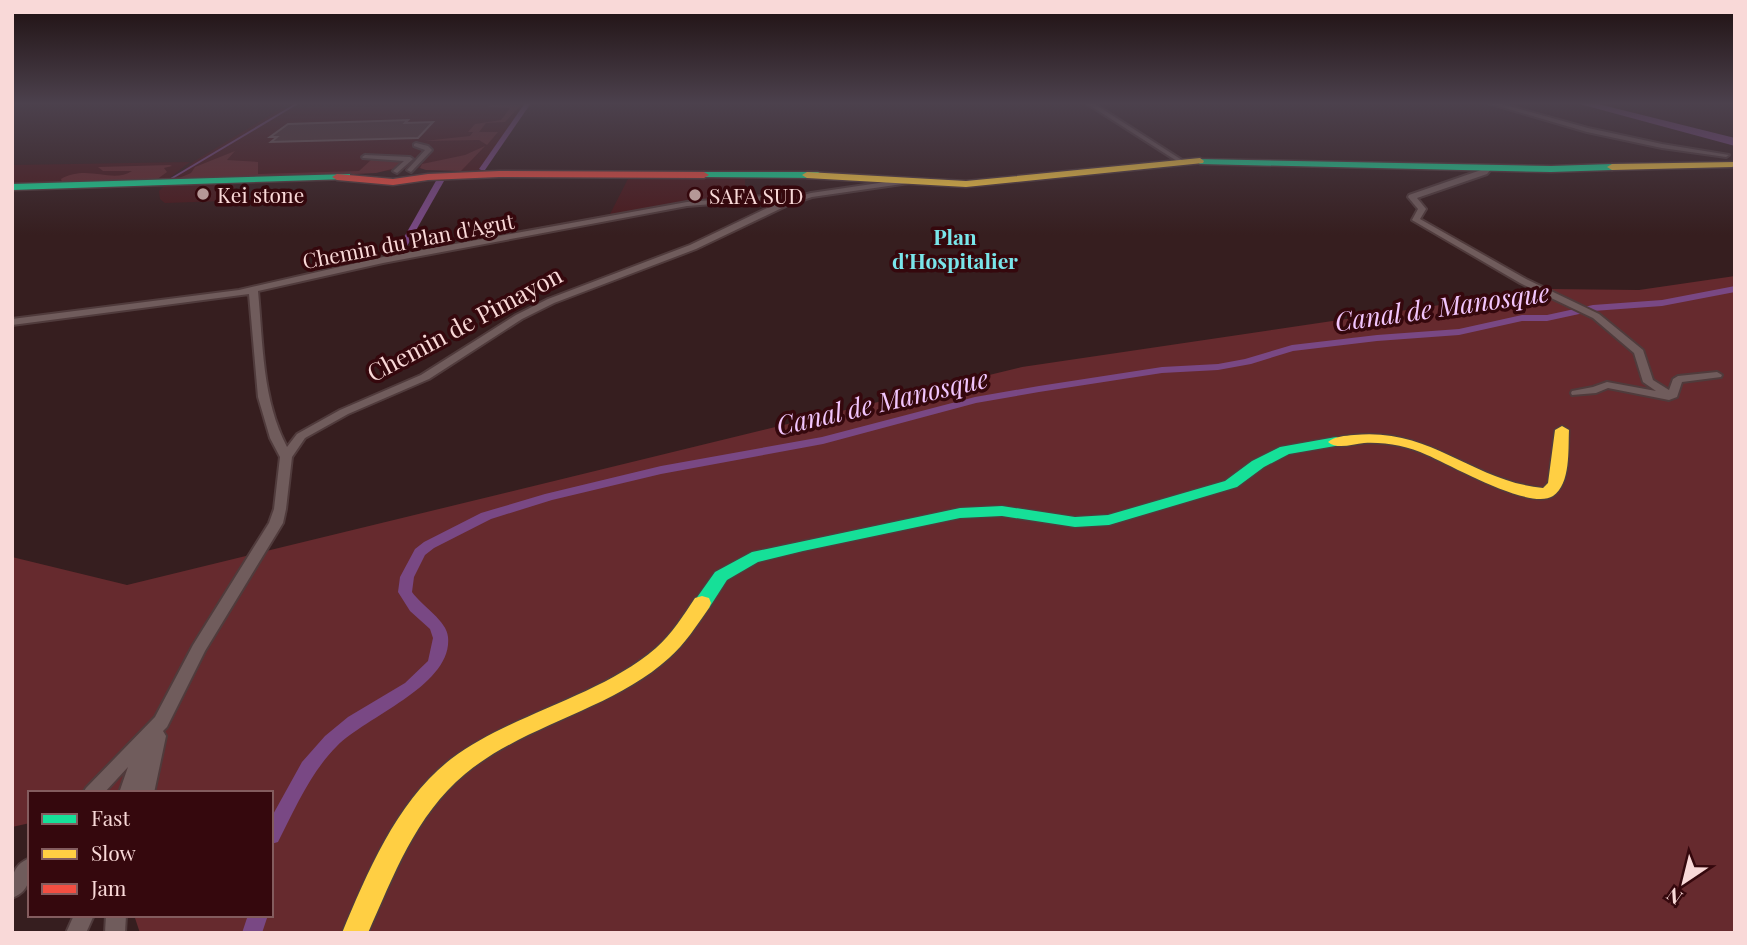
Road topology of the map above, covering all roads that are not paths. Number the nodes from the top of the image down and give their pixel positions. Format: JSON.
{"nodes":[{"id":1,"x":425,"y":147,"type":"edge"},
{"id":2,"x":1159,"y":147,"type":"edge"},
{"id":3,"x":1667,"y":147,"type":"edge"},
{"id":4,"x":365,"y":158,"type":"dead end"},
{"id":5,"x":1721,"y":158,"type":"edge"},
{"id":6,"x":1182,"y":162,"type":"junction"},
{"id":7,"x":1488,"y":168,"type":"junction"},
{"id":8,"x":402,"y":174,"type":"junction"},
{"id":9,"x":807,"y":175,"type":"junction"},
{"id":10,"x":1014,"y":181,"type":"junction"},
{"id":11,"x":893,"y":182,"type":"junction"},
{"id":12,"x":940,"y":182,"type":"junction"},
{"id":13,"x":12,"y":187,"type":"edge"},
{"id":14,"x":811,"y":195,"type":"junction"},
{"id":15,"x":253,"y":290,"type":"junction"},
{"id":16,"x":12,"y":322,"type":"edge"},
{"id":17,"x":1717,"y":375,"type":"dead end"},
{"id":18,"x":1576,"y":393,"type":"dead end"},
{"id":19,"x":1672,"y":396,"type":"junction"},
{"id":20,"x":1562,"y":430,"type":"dead end"},
{"id":21,"x":286,"y":457,"type":"junction"},
{"id":22,"x":161,"y":722,"type":"junction"},
{"id":23,"x":94,"y":791,"type":"edge"},
{"id":24,"x":129,"y":791,"type":"edge"},
{"id":25,"x":145,"y":791,"type":"edge"},
{"id":26,"x":28,"y":869,"type":"edge"},
{"id":27,"x":12,"y":889,"type":"edge"},
{"id":28,"x":83,"y":917,"type":"edge"},
{"id":29,"x":76,"y":933,"type":"edge"},
{"id":30,"x":355,"y":933,"type":"edge"}],
"edges":[{"from":1,"to":8,"type":"street"},
{"from":2,"to":6,"type":"street"},
{"from":3,"to":5,"type":"street"},
{"from":4,"to":8,"type":"street"},
{"from":5,"to":7,"type":"main road"},
{"from":6,"to":7,"type":"main road"},
{"from":6,"to":10,"type":"main road"},
{"from":7,"to":19,"type":"street"},
{"from":8,"to":9,"type":"main road"},
{"from":8,"to":13,"type":"main road"},
{"from":9,"to":11,"type":"main road"},
{"from":9,"to":12,"type":"main road"},
{"from":10,"to":11,"type":"main road"},
{"from":10,"to":12,"type":"main road"},
{"from":11,"to":12,"type":"street","name":"Chemin de Pimayon"},
{"from":11,"to":14,"type":"street","name":"Chemin de Pimayon"},
{"from":14,"to":15,"type":"street","name":"Chemin du Plan d'Agut"},
{"from":14,"to":21,"type":"street","name":"Chemin de Pimayon"},
{"from":15,"to":16,"type":"street","name":"Chemin du Plan d'Agut"},
{"from":15,"to":21,"type":"street"},
{"from":17,"to":19,"type":"street"},
{"from":18,"to":19,"type":"street"},
{"from":20,"to":30,"type":"main road"},
{"from":21,"to":22,"type":"street"},
{"from":22,"to":23,"type":"street"},
{"from":22,"to":24,"type":"street"},
{"from":22,"to":25,"type":"street"},
{"from":26,"to":27,"type":"street"},
{"from":28,"to":29,"type":"street"}]}
